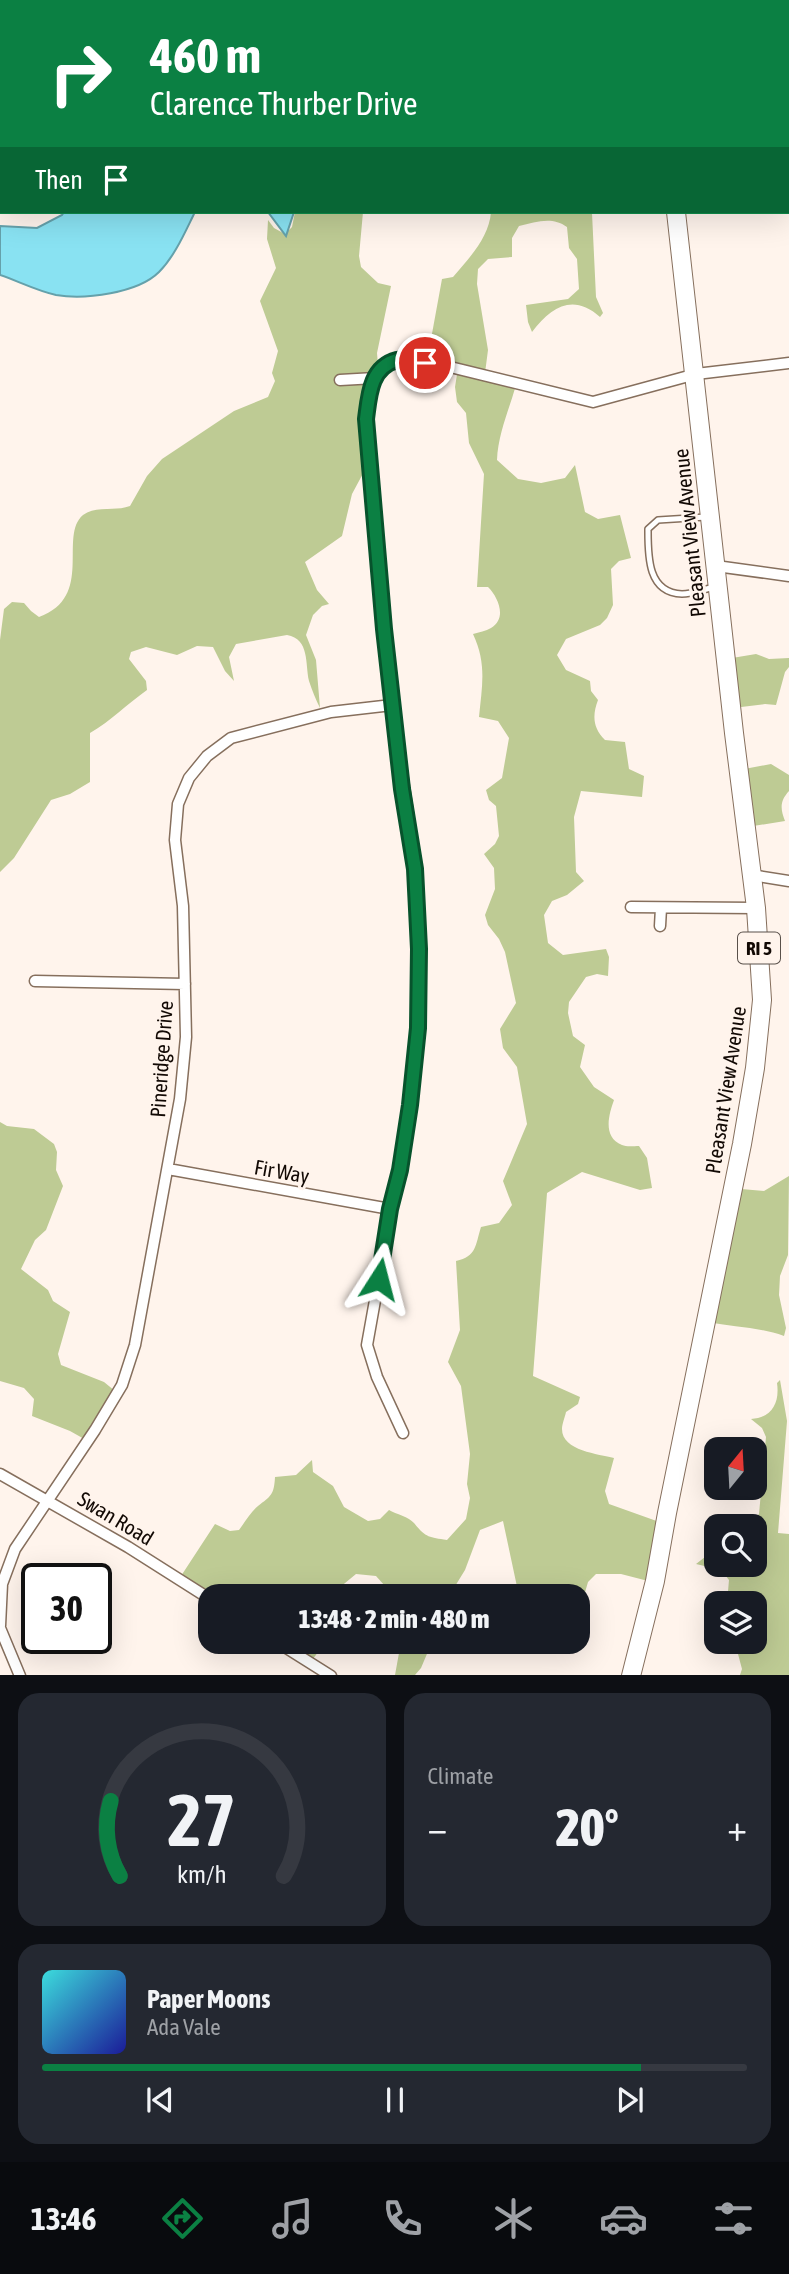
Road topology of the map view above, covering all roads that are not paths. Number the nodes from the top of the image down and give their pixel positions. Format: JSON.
{"nodes":[{"id":1,"x":676,"y":214,"type":"edge"},
{"id":2,"x":789,"y":363,"type":"edge"},
{"id":3,"x":696,"y":374,"type":"junction"},
{"id":4,"x":375,"y":378,"type":"junction"},
{"id":5,"x":340,"y":380,"type":"dead end"},
{"id":6,"x":710,"y":516,"type":"junction"},
{"id":7,"x":716,"y":566,"type":"junction"},
{"id":8,"x":789,"y":576,"type":"edge"},
{"id":9,"x":718,"y":587,"type":"junction"},
{"id":10,"x":392,"y":705,"type":"junction"},
{"id":11,"x":751,"y":875,"type":"junction"},
{"id":12,"x":789,"y":881,"type":"edge"},
{"id":13,"x":631,"y":907,"type":"dead end"},
{"id":14,"x":661,"y":908,"type":"junction"},
{"id":15,"x":756,"y":908,"type":"junction"},
{"id":16,"x":660,"y":926,"type":"dead end"},
{"id":17,"x":35,"y":981,"type":"dead end"},
{"id":18,"x":185,"y":984,"type":"junction"},
{"id":19,"x":168,"y":1169,"type":"junction"},
{"id":20,"x":390,"y":1209,"type":"junction"},
{"id":21,"x":403,"y":1433,"type":"dead end"},
{"id":22,"x":0,"y":1474,"type":"edge"},
{"id":23,"x":48,"y":1500,"type":"junction"},
{"id":24,"x":198,"y":1591,"type":"edge"},
{"id":25,"x":0,"y":1627,"type":"edge"},
{"id":26,"x":297,"y":1654,"type":"edge"},
{"id":27,"x":20,"y":1675,"type":"edge"},
{"id":28,"x":331,"y":1675,"type":"edge"},
{"id":29,"x":631,"y":1675,"type":"edge"}],
"edges":[{"from":1,"to":3,"type":"main road","name":"Pleasant View Avenue","number":"RI 5"},
{"from":2,"to":3,"type":"street"},
{"from":3,"to":4,"type":"street"},
{"from":3,"to":6,"type":"main road","name":"Pleasant View Avenue","number":"RI 5"},
{"from":4,"to":5,"type":"street"},
{"from":4,"to":10,"type":"street"},
{"from":6,"to":7,"type":"main road","name":"Pleasant View Avenue","number":"RI 5"},
{"from":6,"to":9,"type":"lane"},
{"from":7,"to":8,"type":"street"},
{"from":7,"to":9,"type":"main road","name":"Pleasant View Avenue","number":"RI 5"},
{"from":9,"to":11,"type":"main road","name":"Pleasant View Avenue","number":"RI 5"},
{"from":10,"to":18,"type":"street","name":"Pineridge Drive"},
{"from":10,"to":20,"type":"street"},
{"from":11,"to":12,"type":"street"},
{"from":11,"to":15,"type":"main road","name":"Pleasant View Avenue","number":"RI 5"},
{"from":13,"to":14,"type":"street"},
{"from":14,"to":15,"type":"street"},
{"from":14,"to":16,"type":"street"},
{"from":15,"to":29,"type":"main road","name":"Pleasant View Avenue","number":"RI 5"},
{"from":17,"to":18,"type":"street"},
{"from":18,"to":19,"type":"street","name":"Pineridge Drive"},
{"from":19,"to":20,"type":"street","name":"Fir Way"},
{"from":19,"to":23,"type":"street","name":"Pineridge Drive"},
{"from":20,"to":21,"type":"street"},
{"from":22,"to":23,"type":"street","name":"Swan Road"},
{"from":23,"to":24,"type":"street","name":"Swan Road"},
{"from":23,"to":25,"type":"street","name":"Pineridge Drive"},
{"from":25,"to":27,"type":"street"},
{"from":26,"to":28,"type":"street"}]}
